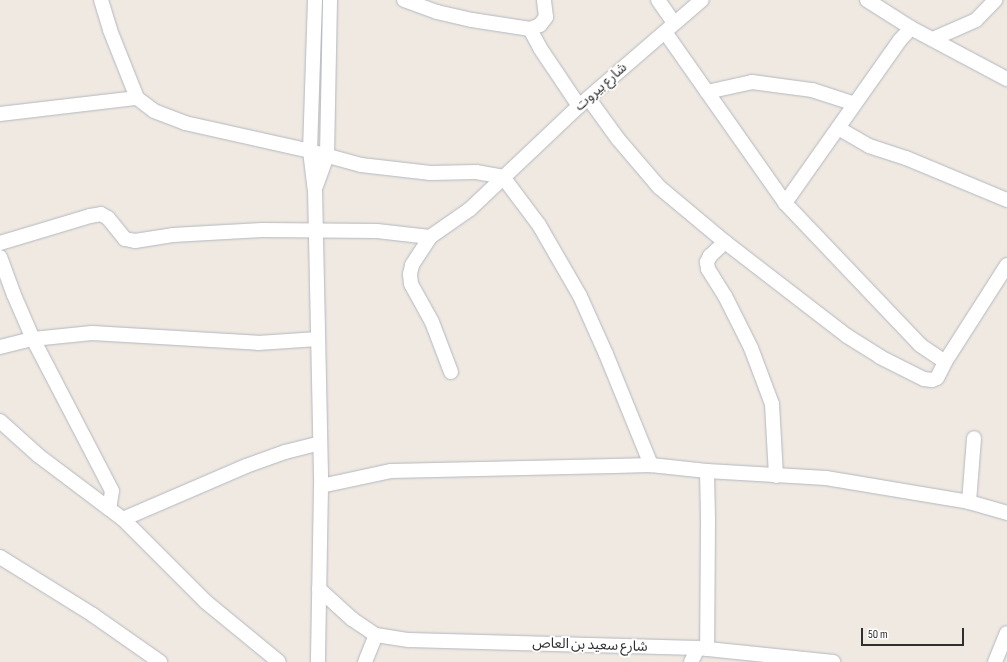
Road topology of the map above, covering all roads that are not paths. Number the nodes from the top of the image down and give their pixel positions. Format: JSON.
{"nodes":[{"id":1,"x":101,"y":0,"type":"edge"},
{"id":2,"x":315,"y":0,"type":"edge"},
{"id":3,"x":330,"y":0,"type":"edge"},
{"id":4,"x":404,"y":0,"type":"edge"},
{"id":5,"x":544,"y":0,"type":"edge"},
{"id":6,"x":658,"y":0,"type":"edge"},
{"id":7,"x":702,"y":0,"type":"edge"},
{"id":8,"x":867,"y":0,"type":"edge"},
{"id":9,"x":995,"y":0,"type":"edge"},
{"id":10,"x":669,"y":28,"type":"junction"},
{"id":11,"x":911,"y":28,"type":"junction"},
{"id":12,"x":530,"y":29,"type":"junction"},
{"id":13,"x":933,"y":39,"type":"junction"},
{"id":14,"x":1007,"y":79,"type":"edge"},
{"id":15,"x":707,"y":92,"type":"junction"},
{"id":16,"x":137,"y":98,"type":"junction"},
{"id":17,"x":584,"y":102,"type":"junction"},
{"id":18,"x":855,"y":104,"type":"junction"},
{"id":19,"x":0,"y":114,"type":"edge"},
{"id":20,"x":838,"y":128,"type":"junction"},
{"id":21,"x":310,"y":151,"type":"junction"},
{"id":22,"x":327,"y":156,"type":"junction"},
{"id":23,"x":504,"y":177,"type":"junction"},
{"id":24,"x":315,"y":189,"type":"junction"},
{"id":25,"x":1007,"y":200,"type":"edge"},
{"id":26,"x":785,"y":203,"type":"junction"},
{"id":27,"x":315,"y":230,"type":"junction"},
{"id":28,"x":430,"y":237,"type":"junction"},
{"id":29,"x":725,"y":242,"type":"junction"},
{"id":30,"x":0,"y":243,"type":"edge"},
{"id":31,"x":0,"y":257,"type":"edge"},
{"id":32,"x":1007,"y":265,"type":"edge"},
{"id":33,"x":33,"y":338,"type":"junction"},
{"id":34,"x":318,"y":339,"type":"junction"},
{"id":35,"x":0,"y":347,"type":"edge"},
{"id":36,"x":945,"y":362,"type":"junction"},
{"id":37,"x":451,"y":372,"type":"dead end"},
{"id":38,"x":0,"y":421,"type":"edge"},
{"id":39,"x":974,"y":438,"type":"dead end"},
{"id":40,"x":320,"y":443,"type":"junction"},
{"id":41,"x":651,"y":465,"type":"junction"},
{"id":42,"x":707,"y":471,"type":"junction"},
{"id":43,"x":776,"y":476,"type":"junction"},
{"id":44,"x":321,"y":486,"type":"junction"},
{"id":45,"x":969,"y":502,"type":"junction"},
{"id":46,"x":109,"y":509,"type":"junction"},
{"id":47,"x":1007,"y":513,"type":"edge"},
{"id":48,"x":123,"y":520,"type":"junction"},
{"id":49,"x":0,"y":557,"type":"edge"},
{"id":50,"x":319,"y":589,"type":"junction"},
{"id":51,"x":1007,"y":633,"type":"edge"},
{"id":52,"x":376,"y":635,"type":"junction"},
{"id":53,"x":702,"y":648,"type":"junction"},
{"id":54,"x":826,"y":661,"type":"edge"},
{"id":55,"x":160,"y":662,"type":"edge"},
{"id":56,"x":279,"y":662,"type":"edge"},
{"id":57,"x":318,"y":662,"type":"edge"},
{"id":58,"x":365,"y":662,"type":"edge"},
{"id":59,"x":691,"y":662,"type":"edge"},
{"id":60,"x":995,"y":662,"type":"edge"}],
"edges":[{"from":1,"to":16,"type":"street"},
{"from":2,"to":21,"type":"street"},
{"from":3,"to":22,"type":"street"},
{"from":4,"to":12,"type":"street"},
{"from":5,"to":12,"type":"street"},
{"from":6,"to":10,"type":"street"},
{"from":7,"to":10,"type":"street","name":"شارع بيروت"},
{"from":8,"to":11,"type":"street"},
{"from":9,"to":13,"type":"street"},
{"from":10,"to":15,"type":"street"},
{"from":10,"to":17,"type":"street","name":"شارع بيروت"},
{"from":11,"to":13,"type":"street"},
{"from":11,"to":18,"type":"street"},
{"from":12,"to":17,"type":"street"},
{"from":13,"to":14,"type":"street"},
{"from":15,"to":18,"type":"street"},
{"from":15,"to":26,"type":"street"},
{"from":16,"to":19,"type":"street"},
{"from":16,"to":21,"type":"street"},
{"from":17,"to":23,"type":"street","name":"شارع بيروت"},
{"from":17,"to":29,"type":"street"},
{"from":18,"to":20,"type":"street"},
{"from":20,"to":25,"type":"street"},
{"from":20,"to":26,"type":"street"},
{"from":21,"to":22,"type":"street"},
{"from":21,"to":24,"type":"street"},
{"from":22,"to":23,"type":"street"},
{"from":22,"to":24,"type":"street"},
{"from":23,"to":28,"type":"street","name":"شارع بيروت"},
{"from":23,"to":41,"type":"street"},
{"from":24,"to":27,"type":"street"},
{"from":26,"to":36,"type":"street"},
{"from":27,"to":28,"type":"street"},
{"from":27,"to":30,"type":"street"},
{"from":27,"to":34,"type":"street"},
{"from":28,"to":37,"type":"street"},
{"from":29,"to":36,"type":"street"},
{"from":29,"to":43,"type":"street"},
{"from":31,"to":33,"type":"street"},
{"from":32,"to":36,"type":"street"},
{"from":33,"to":34,"type":"street"},
{"from":33,"to":35,"type":"street"},
{"from":33,"to":46,"type":"street"},
{"from":34,"to":40,"type":"street"},
{"from":38,"to":46,"type":"street"},
{"from":39,"to":45,"type":"street"},
{"from":40,"to":44,"type":"street"},
{"from":40,"to":48,"type":"street"},
{"from":41,"to":42,"type":"street"},
{"from":41,"to":44,"type":"street"},
{"from":42,"to":43,"type":"street"},
{"from":42,"to":53,"type":"street"},
{"from":43,"to":45,"type":"street"},
{"from":44,"to":50,"type":"street"},
{"from":45,"to":47,"type":"street"},
{"from":46,"to":48,"type":"street"},
{"from":48,"to":56,"type":"street"},
{"from":49,"to":55,"type":"street"},
{"from":50,"to":52,"type":"street"},
{"from":50,"to":57,"type":"street"},
{"from":51,"to":60,"type":"street"},
{"from":52,"to":53,"type":"street","name":"شارع سعيد بن العاص"},
{"from":52,"to":58,"type":"street"},
{"from":53,"to":54,"type":"street","name":"شارع سعيد بن العاص"},
{"from":53,"to":59,"type":"street"}]}
